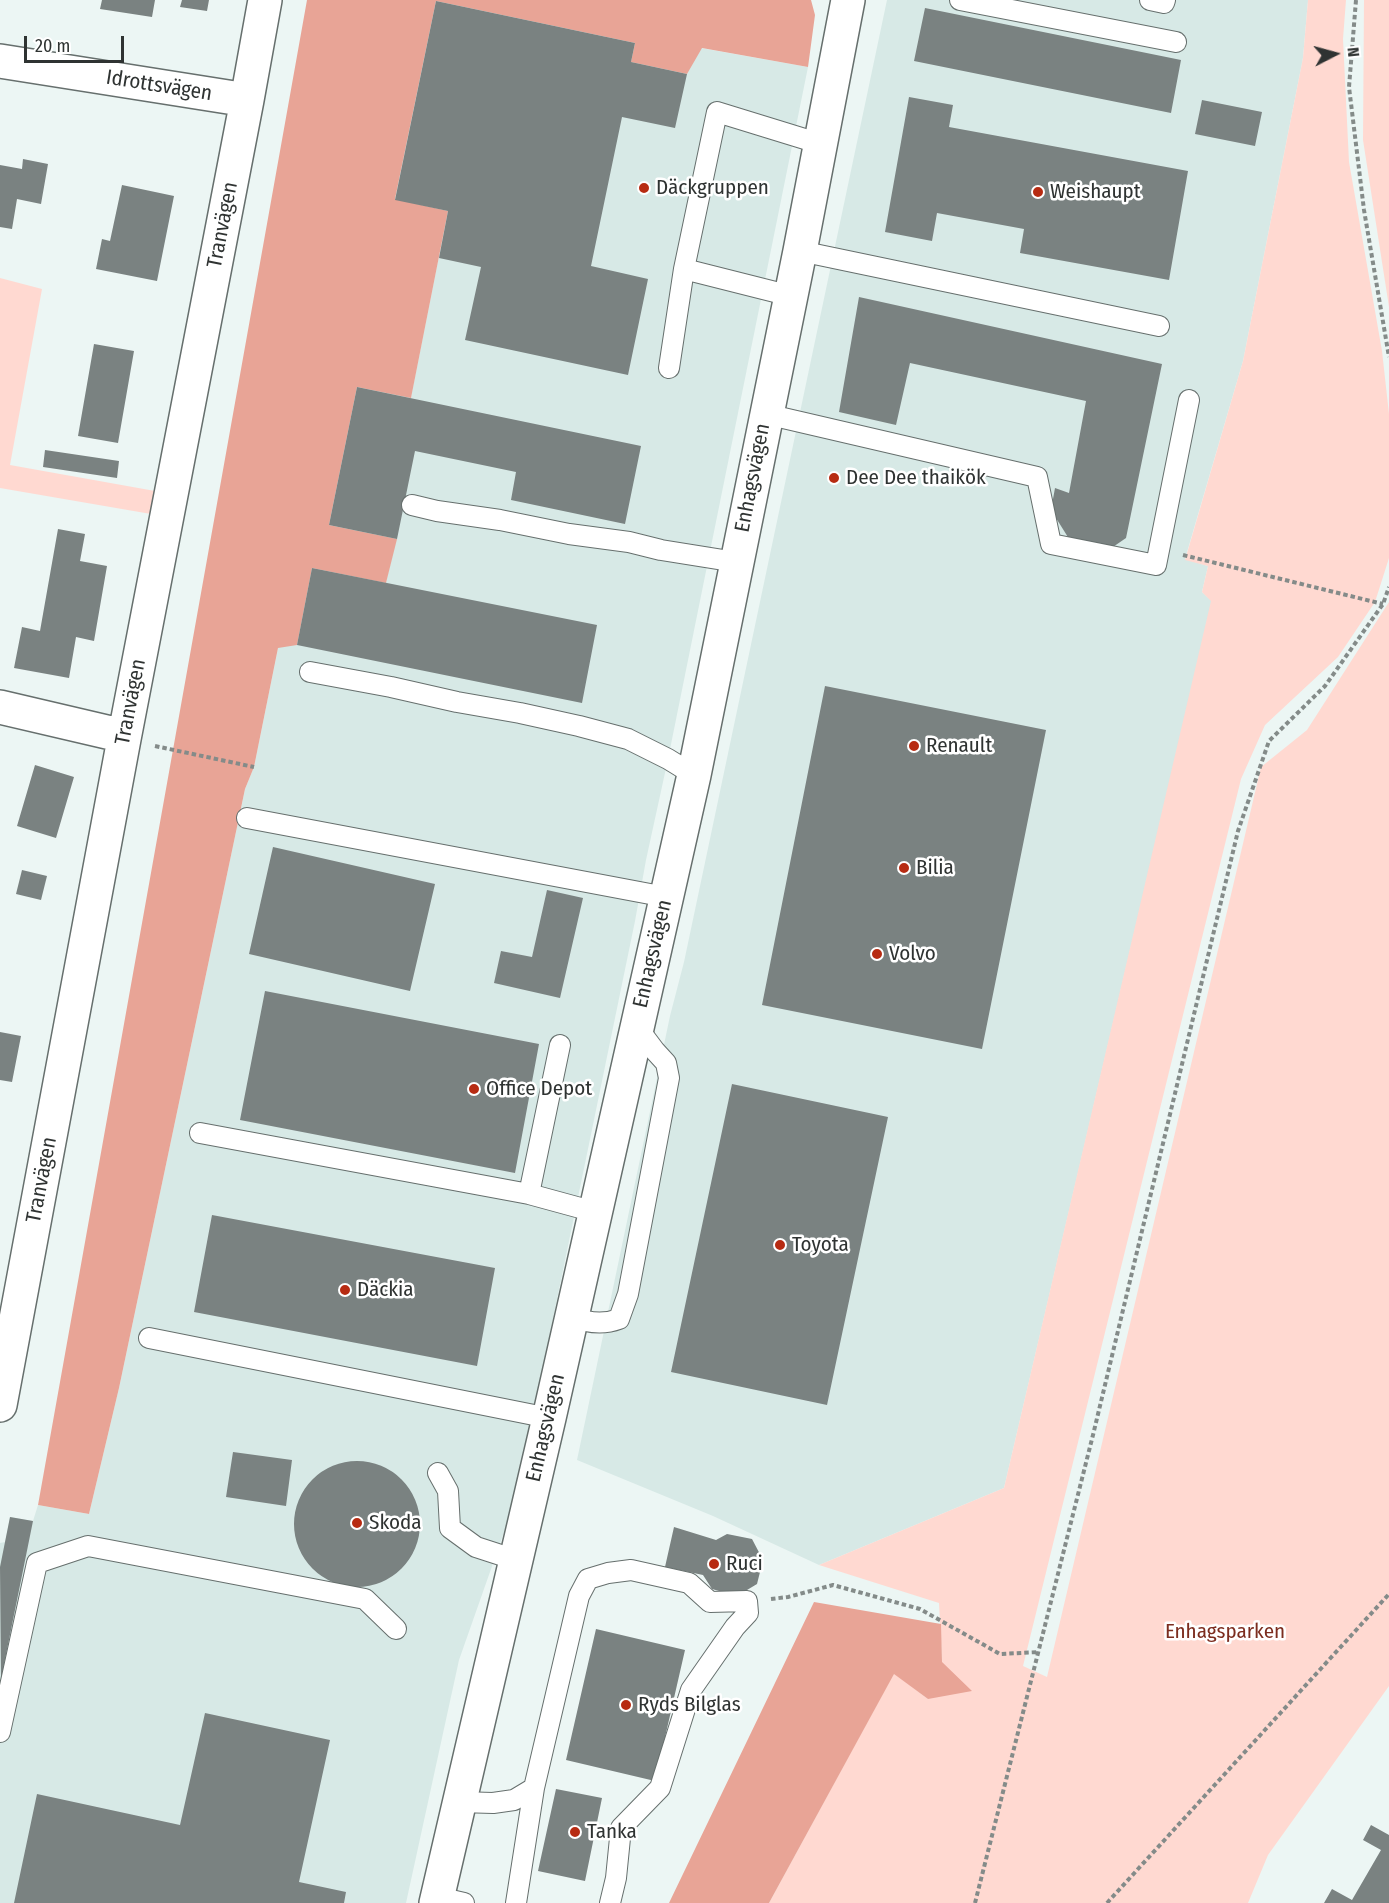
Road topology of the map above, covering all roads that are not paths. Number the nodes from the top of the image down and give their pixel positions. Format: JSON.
{"nodes":[{"id":1,"x":265,"y":0,"type":"edge"},
{"id":2,"x":848,"y":0,"type":"edge"},
{"id":3,"x":960,"y":0,"type":"edge"},
{"id":4,"x":1150,"y":0,"type":"edge"},
{"id":5,"x":1165,"y":0,"type":"edge"},
{"id":6,"x":1176,"y":42,"type":"dead end"},
{"id":7,"x":0,"y":61,"type":"edge"},
{"id":8,"x":247,"y":100,"type":"junction"},
{"id":9,"x":821,"y":144,"type":"junction"},
{"id":10,"x":800,"y":251,"type":"junction"},
{"id":11,"x":684,"y":268,"type":"junction"},
{"id":12,"x":791,"y":296,"type":"junction"},
{"id":13,"x":1159,"y":326,"type":"dead end"},
{"id":14,"x":669,"y":368,"type":"dead end"},
{"id":15,"x":1189,"y":400,"type":"dead end"},
{"id":16,"x":766,"y":414,"type":"junction"},
{"id":17,"x":412,"y":505,"type":"dead end"},
{"id":18,"x":736,"y":562,"type":"junction"},
{"id":19,"x":310,"y":672,"type":"dead end"},
{"id":20,"x":0,"y":707,"type":"edge"},
{"id":21,"x":124,"y":739,"type":"junction"},
{"id":22,"x":694,"y":775,"type":"junction"},
{"id":23,"x":247,"y":818,"type":"dead end"},
{"id":24,"x":666,"y":897,"type":"junction"},
{"id":25,"x":637,"y":1027,"type":"junction"},
{"id":26,"x":560,"y":1045,"type":"dead end"},
{"id":27,"x":200,"y":1133,"type":"dead end"},
{"id":28,"x":529,"y":1194,"type":"junction"},
{"id":29,"x":595,"y":1212,"type":"junction"},
{"id":30,"x":572,"y":1316,"type":"junction"},
{"id":31,"x":149,"y":1338,"type":"dead end"},
{"id":32,"x":0,"y":1405,"type":"edge"},
{"id":33,"x":549,"y":1418,"type":"junction"},
{"id":34,"x":438,"y":1473,"type":"dead end"},
{"id":35,"x":516,"y":1560,"type":"junction"},
{"id":36,"x":396,"y":1629,"type":"dead end"},
{"id":37,"x":0,"y":1732,"type":"edge"},
{"id":38,"x":534,"y":1788,"type":"junction"},
{"id":39,"x":459,"y":1802,"type":"junction"},
{"id":40,"x":446,"y":1901,"type":"edge"},
{"id":41,"x":516,"y":1903,"type":"edge"},
{"id":42,"x":610,"y":1903,"type":"edge"}],
"edges":[{"from":1,"to":8,"type":"street","name":"Tranvägen"},
{"from":2,"to":9,"type":"street","name":"Enhagsvägen"},
{"from":3,"to":6,"type":"lane"},
{"from":4,"to":5,"type":"lane"},
{"from":7,"to":8,"type":"street","name":"Idrottsvägen"},
{"from":8,"to":21,"type":"street","name":"Tranvägen"},
{"from":9,"to":10,"type":"street","name":"Enhagsvägen"},
{"from":9,"to":11,"type":"lane"},
{"from":10,"to":12,"type":"street","name":"Enhagsvägen"},
{"from":10,"to":13,"type":"lane"},
{"from":11,"to":12,"type":"lane"},
{"from":11,"to":14,"type":"lane"},
{"from":12,"to":16,"type":"street","name":"Enhagsvägen"},
{"from":15,"to":16,"type":"lane"},
{"from":16,"to":18,"type":"street","name":"Enhagsvägen"},
{"from":17,"to":18,"type":"lane"},
{"from":18,"to":22,"type":"street","name":"Enhagsvägen"},
{"from":19,"to":22,"type":"lane"},
{"from":20,"to":21,"type":"street"},
{"from":21,"to":32,"type":"street","name":"Tranvägen"},
{"from":22,"to":24,"type":"street","name":"Enhagsvägen"},
{"from":23,"to":24,"type":"lane"},
{"from":24,"to":25,"type":"street","name":"Enhagsvägen"},
{"from":25,"to":29,"type":"street","name":"Enhagsvägen"},
{"from":25,"to":30,"type":"lane"},
{"from":26,"to":28,"type":"lane"},
{"from":27,"to":28,"type":"lane"},
{"from":28,"to":29,"type":"lane"},
{"from":29,"to":30,"type":"street","name":"Enhagsvägen"},
{"from":30,"to":33,"type":"street","name":"Enhagsvägen"},
{"from":31,"to":33,"type":"lane"},
{"from":33,"to":35,"type":"street","name":"Enhagsvägen"},
{"from":34,"to":35,"type":"lane"},
{"from":35,"to":39,"type":"street","name":"Enhagsvägen"},
{"from":36,"to":37,"type":"lane"},
{"from":38,"to":39,"type":"lane"},
{"from":38,"to":41,"type":"lane"},
{"from":38,"to":42,"type":"lane"},
{"from":39,"to":40,"type":"street","name":"Enhagsvägen"}]}
